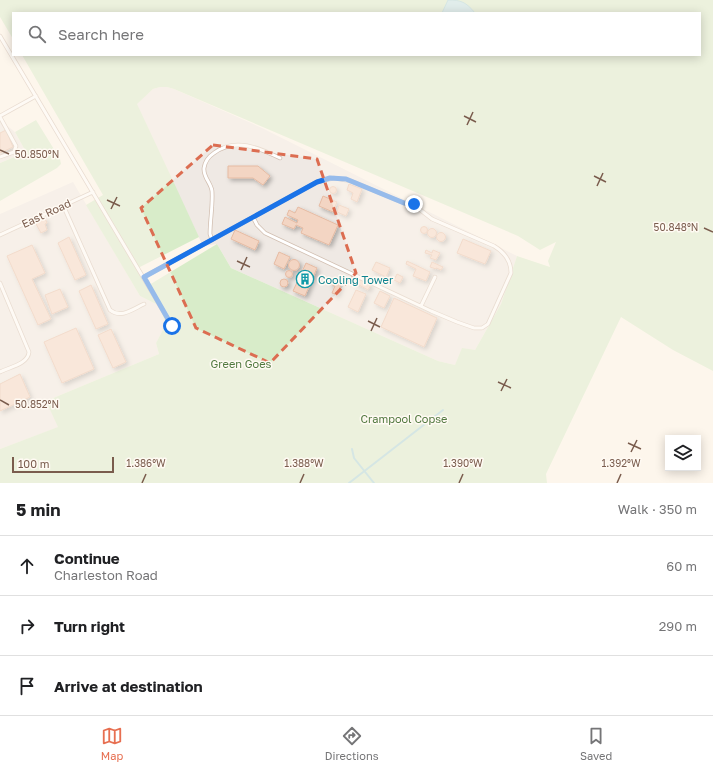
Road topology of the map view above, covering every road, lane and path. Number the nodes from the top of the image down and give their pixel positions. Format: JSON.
{"nodes":[{"id":1,"x":0,"y":36,"type":"edge"},
{"id":2,"x":36,"y":96,"type":"junction"},
{"id":3,"x":0,"y":116,"type":"edge"},
{"id":4,"x":0,"y":157,"type":"edge"},
{"id":5,"x":280,"y":158,"type":"dead end"},
{"id":6,"x":93,"y":192,"type":"junction"},
{"id":7,"x":63,"y":205,"type":"junction"},
{"id":8,"x":253,"y":217,"type":"junction"},
{"id":9,"x":0,"y":235,"type":"edge"},
{"id":10,"x":212,"y":240,"type":"junction"},
{"id":11,"x":144,"y":277,"type":"junction"},
{"id":12,"x":435,"y":277,"type":"dead end"},
{"id":13,"x":0,"y":283,"type":"edge"},
{"id":14,"x":144,"y":304,"type":"dead end"},
{"id":15,"x":421,"y":306,"type":"junction"},
{"id":16,"x":172,"y":326,"type":"dead end"},
{"id":17,"x":0,"y":372,"type":"edge"}],
"edges":[{"from":1,"to":2,"type":"lane"},
{"from":2,"to":3,"type":"lane"},
{"from":2,"to":6,"type":"lane"},
{"from":3,"to":4,"type":"lane"},
{"from":5,"to":10,"type":"lane"},
{"from":6,"to":7,"type":"lane","name":"East Road"},
{"from":6,"to":11,"type":"lane"},
{"from":7,"to":9,"type":"lane","name":"East Road"},
{"from":7,"to":14,"type":"lane"},
{"from":8,"to":10,"type":"lane"},
{"from":8,"to":15,"type":"lane"},
{"from":8,"to":15,"type":"lane"},
{"from":10,"to":11,"type":"lane"},
{"from":11,"to":16,"type":"lane"},
{"from":12,"to":15,"type":"lane"},
{"from":13,"to":17,"type":"lane"}]}
